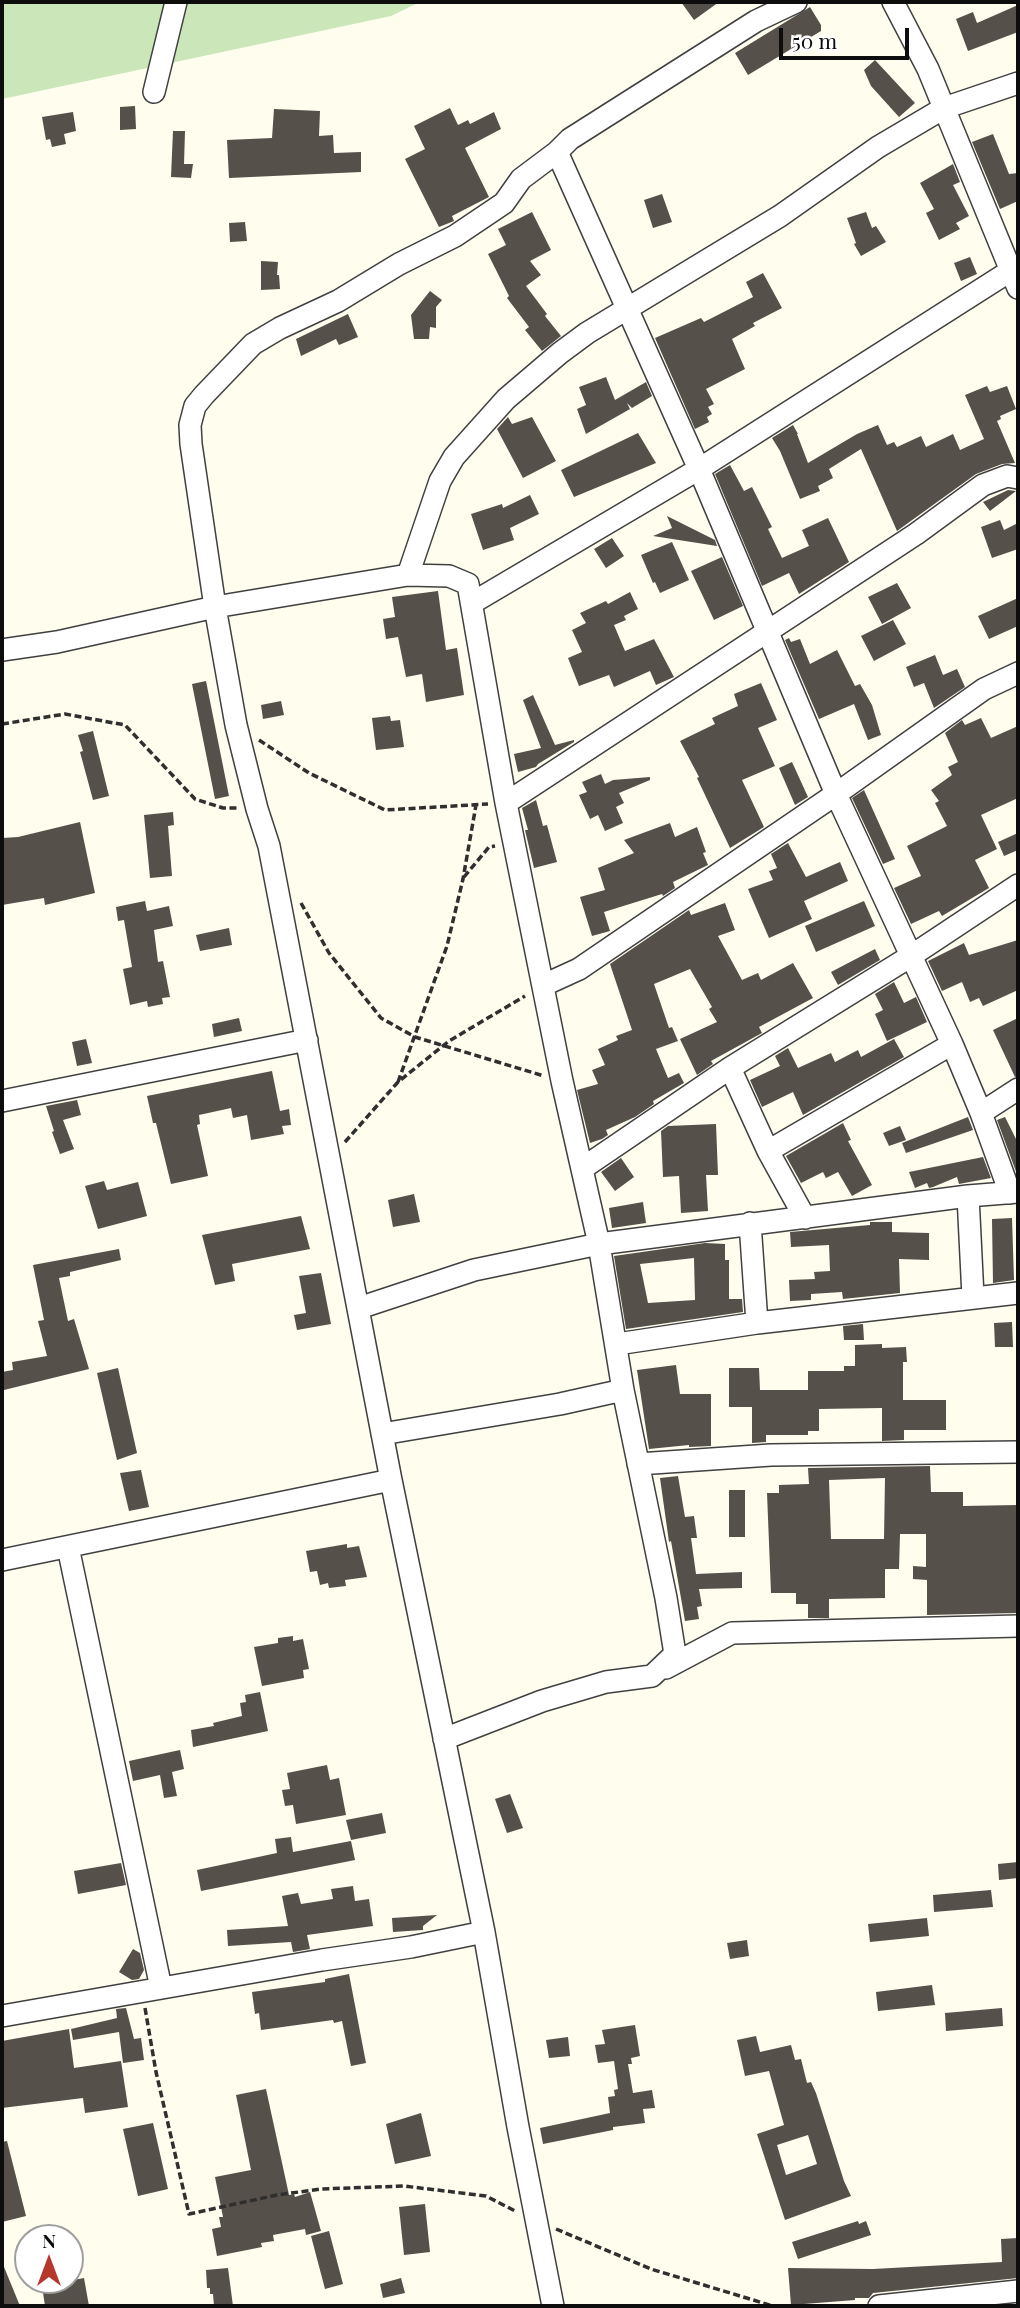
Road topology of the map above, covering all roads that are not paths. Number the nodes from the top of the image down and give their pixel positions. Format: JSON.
{"nodes":[{"id":1,"x":176,"y":2,"type":"edge"},
{"id":2,"x":796,"y":2,"type":"edge"},
{"id":3,"x":893,"y":2,"type":"edge"},
{"id":4,"x":1018,"y":83,"type":"edge"},
{"id":5,"x":154,"y":92,"type":"dead end"},
{"id":6,"x":944,"y":108,"type":"junction"},
{"id":7,"x":557,"y":152,"type":"junction"},
{"id":8,"x":1016,"y":276,"type":"edge"},
{"id":9,"x":628,"y":309,"type":"junction"},
{"id":10,"x":699,"y":469,"type":"junction"},
{"id":11,"x":1018,"y":478,"type":"edge"},
{"id":12,"x":408,"y":575,"type":"junction"},
{"id":13,"x":472,"y":603,"type":"junction"},
{"id":14,"x":215,"y":607,"type":"junction"},
{"id":15,"x":767,"y":631,"type":"junction"},
{"id":16,"x":2,"y":650,"type":"edge"},
{"id":17,"x":1018,"y":673,"type":"edge"},
{"id":18,"x":836,"y":794,"type":"junction"},
{"id":19,"x":506,"y":803,"type":"junction"},
{"id":20,"x":1018,"y":885,"type":"edge"},
{"id":21,"x":911,"y":956,"type":"junction"},
{"id":22,"x":544,"y":985,"type":"junction"},
{"id":23,"x":307,"y":1040,"type":"junction"},
{"id":24,"x":952,"y":1044,"type":"junction"},
{"id":25,"x":730,"y":1068,"type":"junction"},
{"id":26,"x":1018,"y":1089,"type":"edge"},
{"id":27,"x":2,"y":1101,"type":"edge"},
{"id":28,"x":981,"y":1113,"type":"junction"},
{"id":29,"x":768,"y":1151,"type":"junction"},
{"id":30,"x":583,"y":1168,"type":"junction"},
{"id":31,"x":1014,"y":1193,"type":"edge"},
{"id":32,"x":968,"y":1196,"type":"junction"},
{"id":33,"x":805,"y":1218,"type":"junction"},
{"id":34,"x":750,"y":1223,"type":"junction"},
{"id":35,"x":599,"y":1244,"type":"junction"},
{"id":36,"x":1018,"y":1293,"type":"edge"},
{"id":37,"x":973,"y":1297,"type":"junction"},
{"id":38,"x":359,"y":1308,"type":"junction"},
{"id":39,"x":757,"y":1323,"type":"junction"},
{"id":40,"x":617,"y":1344,"type":"junction"},
{"id":41,"x":623,"y":1390,"type":"junction"},
{"id":42,"x":383,"y":1434,"type":"junction"},
{"id":43,"x":1018,"y":1452,"type":"edge"},
{"id":44,"x":638,"y":1464,"type":"junction"},
{"id":45,"x":391,"y":1480,"type":"junction"},
{"id":46,"x":68,"y":1547,"type":"junction"},
{"id":47,"x":2,"y":1560,"type":"edge"},
{"id":48,"x":1018,"y":1626,"type":"edge"},
{"id":49,"x":652,"y":1676,"type":"junction"},
{"id":50,"x":444,"y":1739,"type":"junction"},
{"id":51,"x":484,"y":1931,"type":"junction"},
{"id":52,"x":151,"y":1990,"type":"junction"},
{"id":53,"x":2,"y":2016,"type":"edge"},
{"id":54,"x":1018,"y":2291,"type":"edge"},
{"id":55,"x":554,"y":2306,"type":"edge"},
{"id":56,"x":879,"y":2306,"type":"edge"}],
"edges":[{"from":1,"to":5,"type":"street"},
{"from":2,"to":7,"type":"street"},
{"from":3,"to":6,"type":"street"},
{"from":4,"to":6,"type":"street"},
{"from":6,"to":8,"type":"street"},
{"from":6,"to":9,"type":"street"},
{"from":7,"to":9,"type":"street"},
{"from":7,"to":14,"type":"street"},
{"from":8,"to":10,"type":"street"},
{"from":9,"to":10,"type":"street"},
{"from":9,"to":12,"type":"street"},
{"from":10,"to":13,"type":"street"},
{"from":10,"to":15,"type":"street"},
{"from":11,"to":15,"type":"street"},
{"from":12,"to":13,"type":"street"},
{"from":12,"to":14,"type":"street"},
{"from":13,"to":19,"type":"street"},
{"from":14,"to":16,"type":"street"},
{"from":14,"to":23,"type":"street"},
{"from":15,"to":18,"type":"street"},
{"from":15,"to":19,"type":"street"},
{"from":17,"to":18,"type":"street"},
{"from":18,"to":21,"type":"street"},
{"from":18,"to":22,"type":"street"},
{"from":19,"to":22,"type":"street"},
{"from":20,"to":21,"type":"street"},
{"from":21,"to":24,"type":"street"},
{"from":21,"to":25,"type":"street"},
{"from":22,"to":30,"type":"street"},
{"from":23,"to":27,"type":"street"},
{"from":23,"to":38,"type":"street"},
{"from":24,"to":28,"type":"street"},
{"from":24,"to":29,"type":"street"},
{"from":25,"to":29,"type":"street"},
{"from":25,"to":30,"type":"street"},
{"from":26,"to":28,"type":"street"},
{"from":28,"to":31,"type":"street"},
{"from":29,"to":33,"type":"street"},
{"from":30,"to":35,"type":"street"},
{"from":31,"to":32,"type":"street"},
{"from":32,"to":33,"type":"street"},
{"from":32,"to":37,"type":"street"},
{"from":33,"to":34,"type":"street"},
{"from":34,"to":35,"type":"street"},
{"from":34,"to":39,"type":"street"},
{"from":35,"to":38,"type":"street"},
{"from":35,"to":40,"type":"street"},
{"from":36,"to":37,"type":"street"},
{"from":37,"to":39,"type":"street"},
{"from":38,"to":42,"type":"street"},
{"from":39,"to":40,"type":"street"},
{"from":40,"to":41,"type":"street"},
{"from":41,"to":42,"type":"street"},
{"from":41,"to":44,"type":"street"},
{"from":42,"to":45,"type":"street"},
{"from":43,"to":44,"type":"street"},
{"from":44,"to":49,"type":"street"},
{"from":45,"to":46,"type":"street"},
{"from":45,"to":50,"type":"street"},
{"from":46,"to":47,"type":"street"},
{"from":46,"to":52,"type":"street"},
{"from":48,"to":49,"type":"street"},
{"from":49,"to":50,"type":"street"},
{"from":50,"to":51,"type":"street"},
{"from":51,"to":52,"type":"street"},
{"from":51,"to":55,"type":"street"},
{"from":52,"to":53,"type":"street"},
{"from":54,"to":56,"type":"street"}]}
